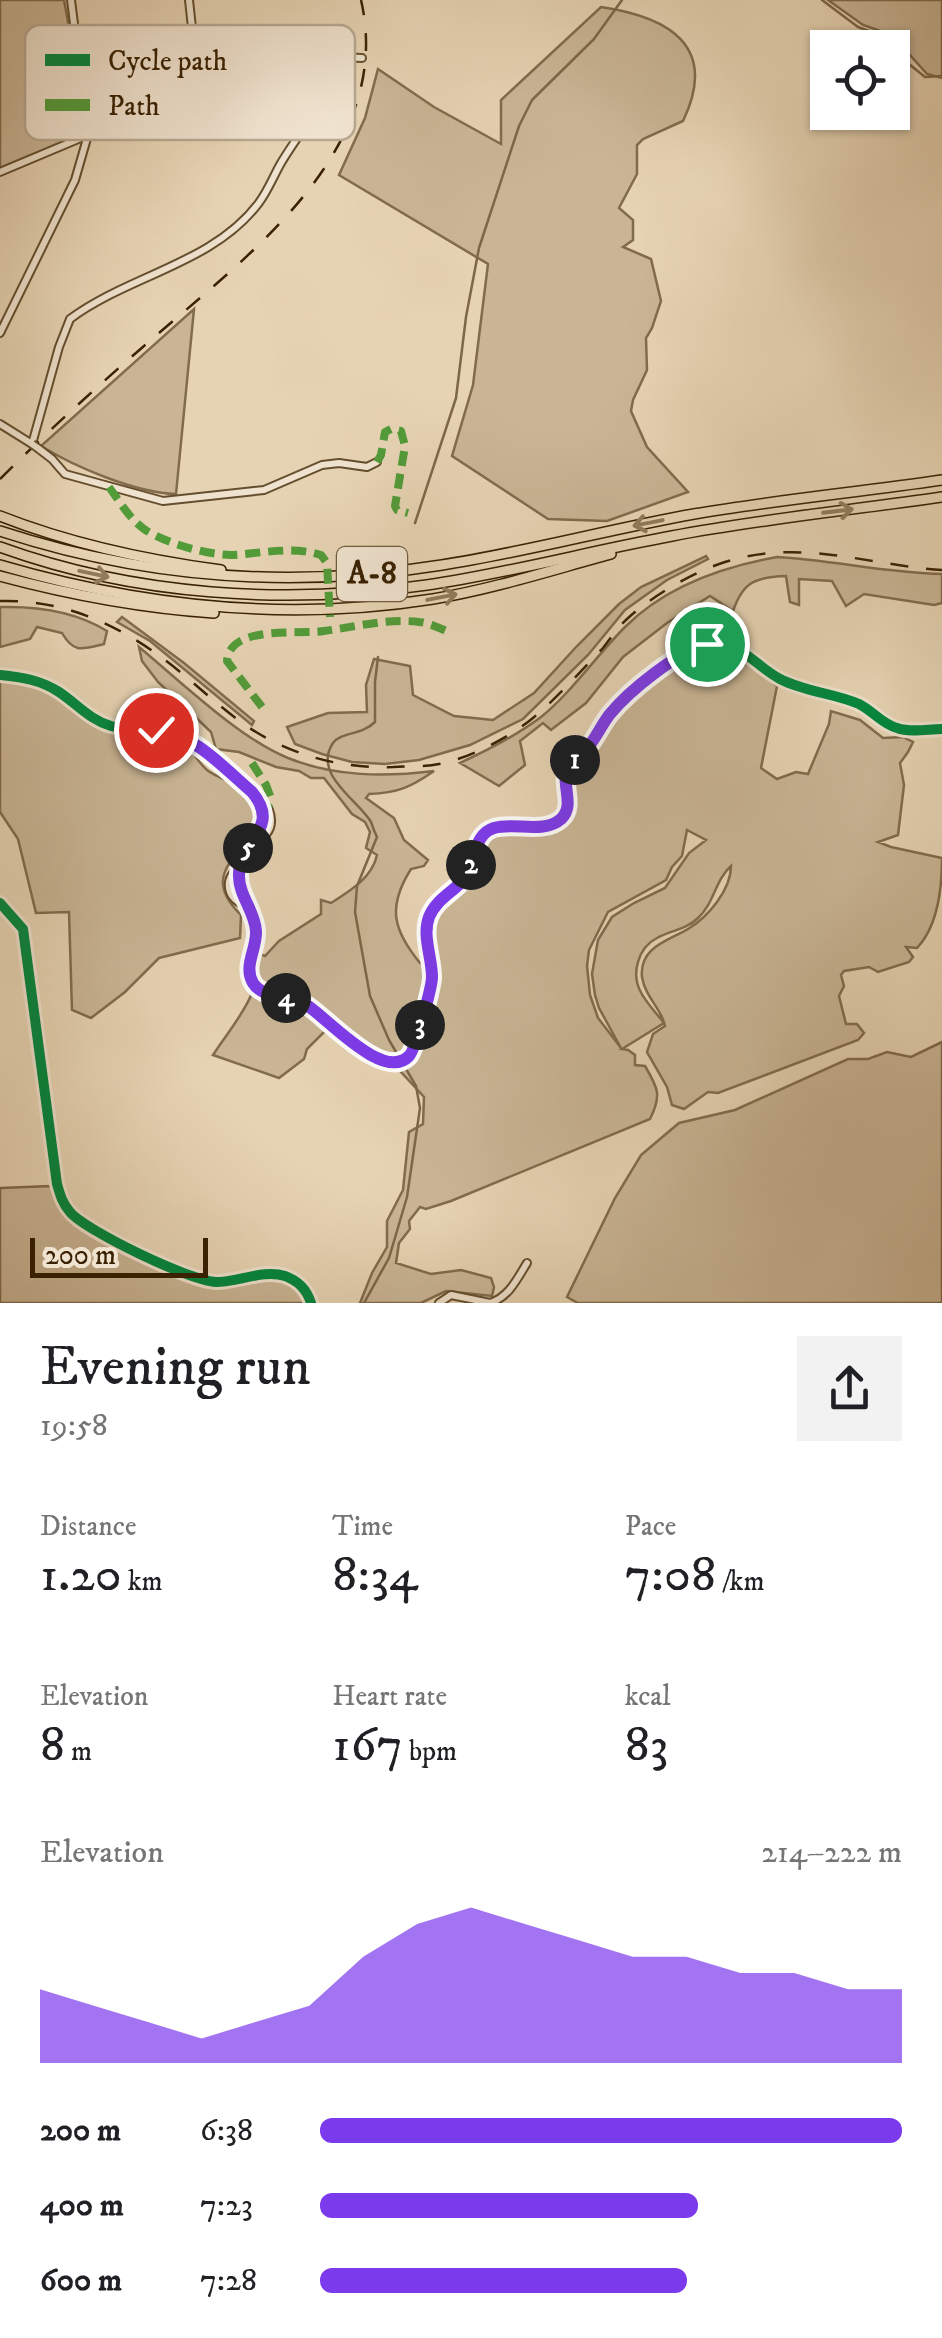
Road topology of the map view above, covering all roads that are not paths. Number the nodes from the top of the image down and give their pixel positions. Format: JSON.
{"nodes":[{"id":1,"x":70,"y":0,"type":"edge"},
{"id":2,"x":189,"y":0,"type":"edge"},
{"id":3,"x":73,"y":25,"type":"edge"},
{"id":4,"x":192,"y":25,"type":"edge"},
{"id":5,"x":355,"y":58,"type":"edge"},
{"id":6,"x":362,"y":58,"type":"dead end"},
{"id":7,"x":76,"y":140,"type":"edge"},
{"id":8,"x":87,"y":140,"type":"edge"},
{"id":9,"x":296,"y":140,"type":"edge"},
{"id":10,"x":0,"y":172,"type":"edge"},
{"id":11,"x":0,"y":334,"type":"edge"},
{"id":12,"x":0,"y":424,"type":"edge"},
{"id":13,"x":35,"y":446,"type":"junction"},
{"id":14,"x":376,"y":462,"type":"dead end"},
{"id":15,"x":942,"y":480,"type":"edge"},
{"id":16,"x":942,"y":497,"type":"edge"},
{"id":17,"x":0,"y":516,"type":"edge"},
{"id":18,"x":742,"y":524,"type":"junction"},
{"id":19,"x":0,"y":531,"type":"edge"},
{"id":20,"x":0,"y":548,"type":"edge"},
{"id":21,"x":0,"y":565,"type":"edge"},
{"id":22,"x":369,"y":574,"type":"junction"},
{"id":23,"x":0,"y":576,"type":"edge"},
{"id":24,"x":398,"y":604,"type":"junction"},
{"id":25,"x":0,"y":675,"type":"edge"},
{"id":26,"x":942,"y":729,"type":"edge"},
{"id":27,"x":0,"y":903,"type":"edge"},
{"id":28,"x":527,"y":1263,"type":"dead end"},
{"id":29,"x":311,"y":1303,"type":"edge"},
{"id":30,"x":439,"y":1303,"type":"edge"}],
"edges":[{"from":1,"to":3,"type":"street"},
{"from":2,"to":4,"type":"street"},
{"from":5,"to":6,"type":"street"},
{"from":7,"to":10,"type":"street"},
{"from":8,"to":11,"type":"street"},
{"from":9,"to":13,"type":"street"},
{"from":12,"to":13,"type":"street"},
{"from":13,"to":14,"type":"street"},
{"from":15,"to":22,"type":"highway","number":"A-8","one_way":true},
{"from":18,"to":16,"type":"highway","number":"A-8","one_way":true},
{"from":17,"to":22,"type":"highway"},
{"from":20,"to":18,"type":"highway","number":"A-8","one_way":true},
{"from":24,"to":18,"type":"highway","one_way":true},
{"from":19,"to":22,"type":"highway","number":"A-8"},
{"from":21,"to":24,"type":"highway"},
{"from":23,"to":24,"type":"highway"},
{"from":25,"to":26,"type":"street"},
{"from":27,"to":29,"type":"street"},
{"from":28,"to":30,"type":"street"}]}
